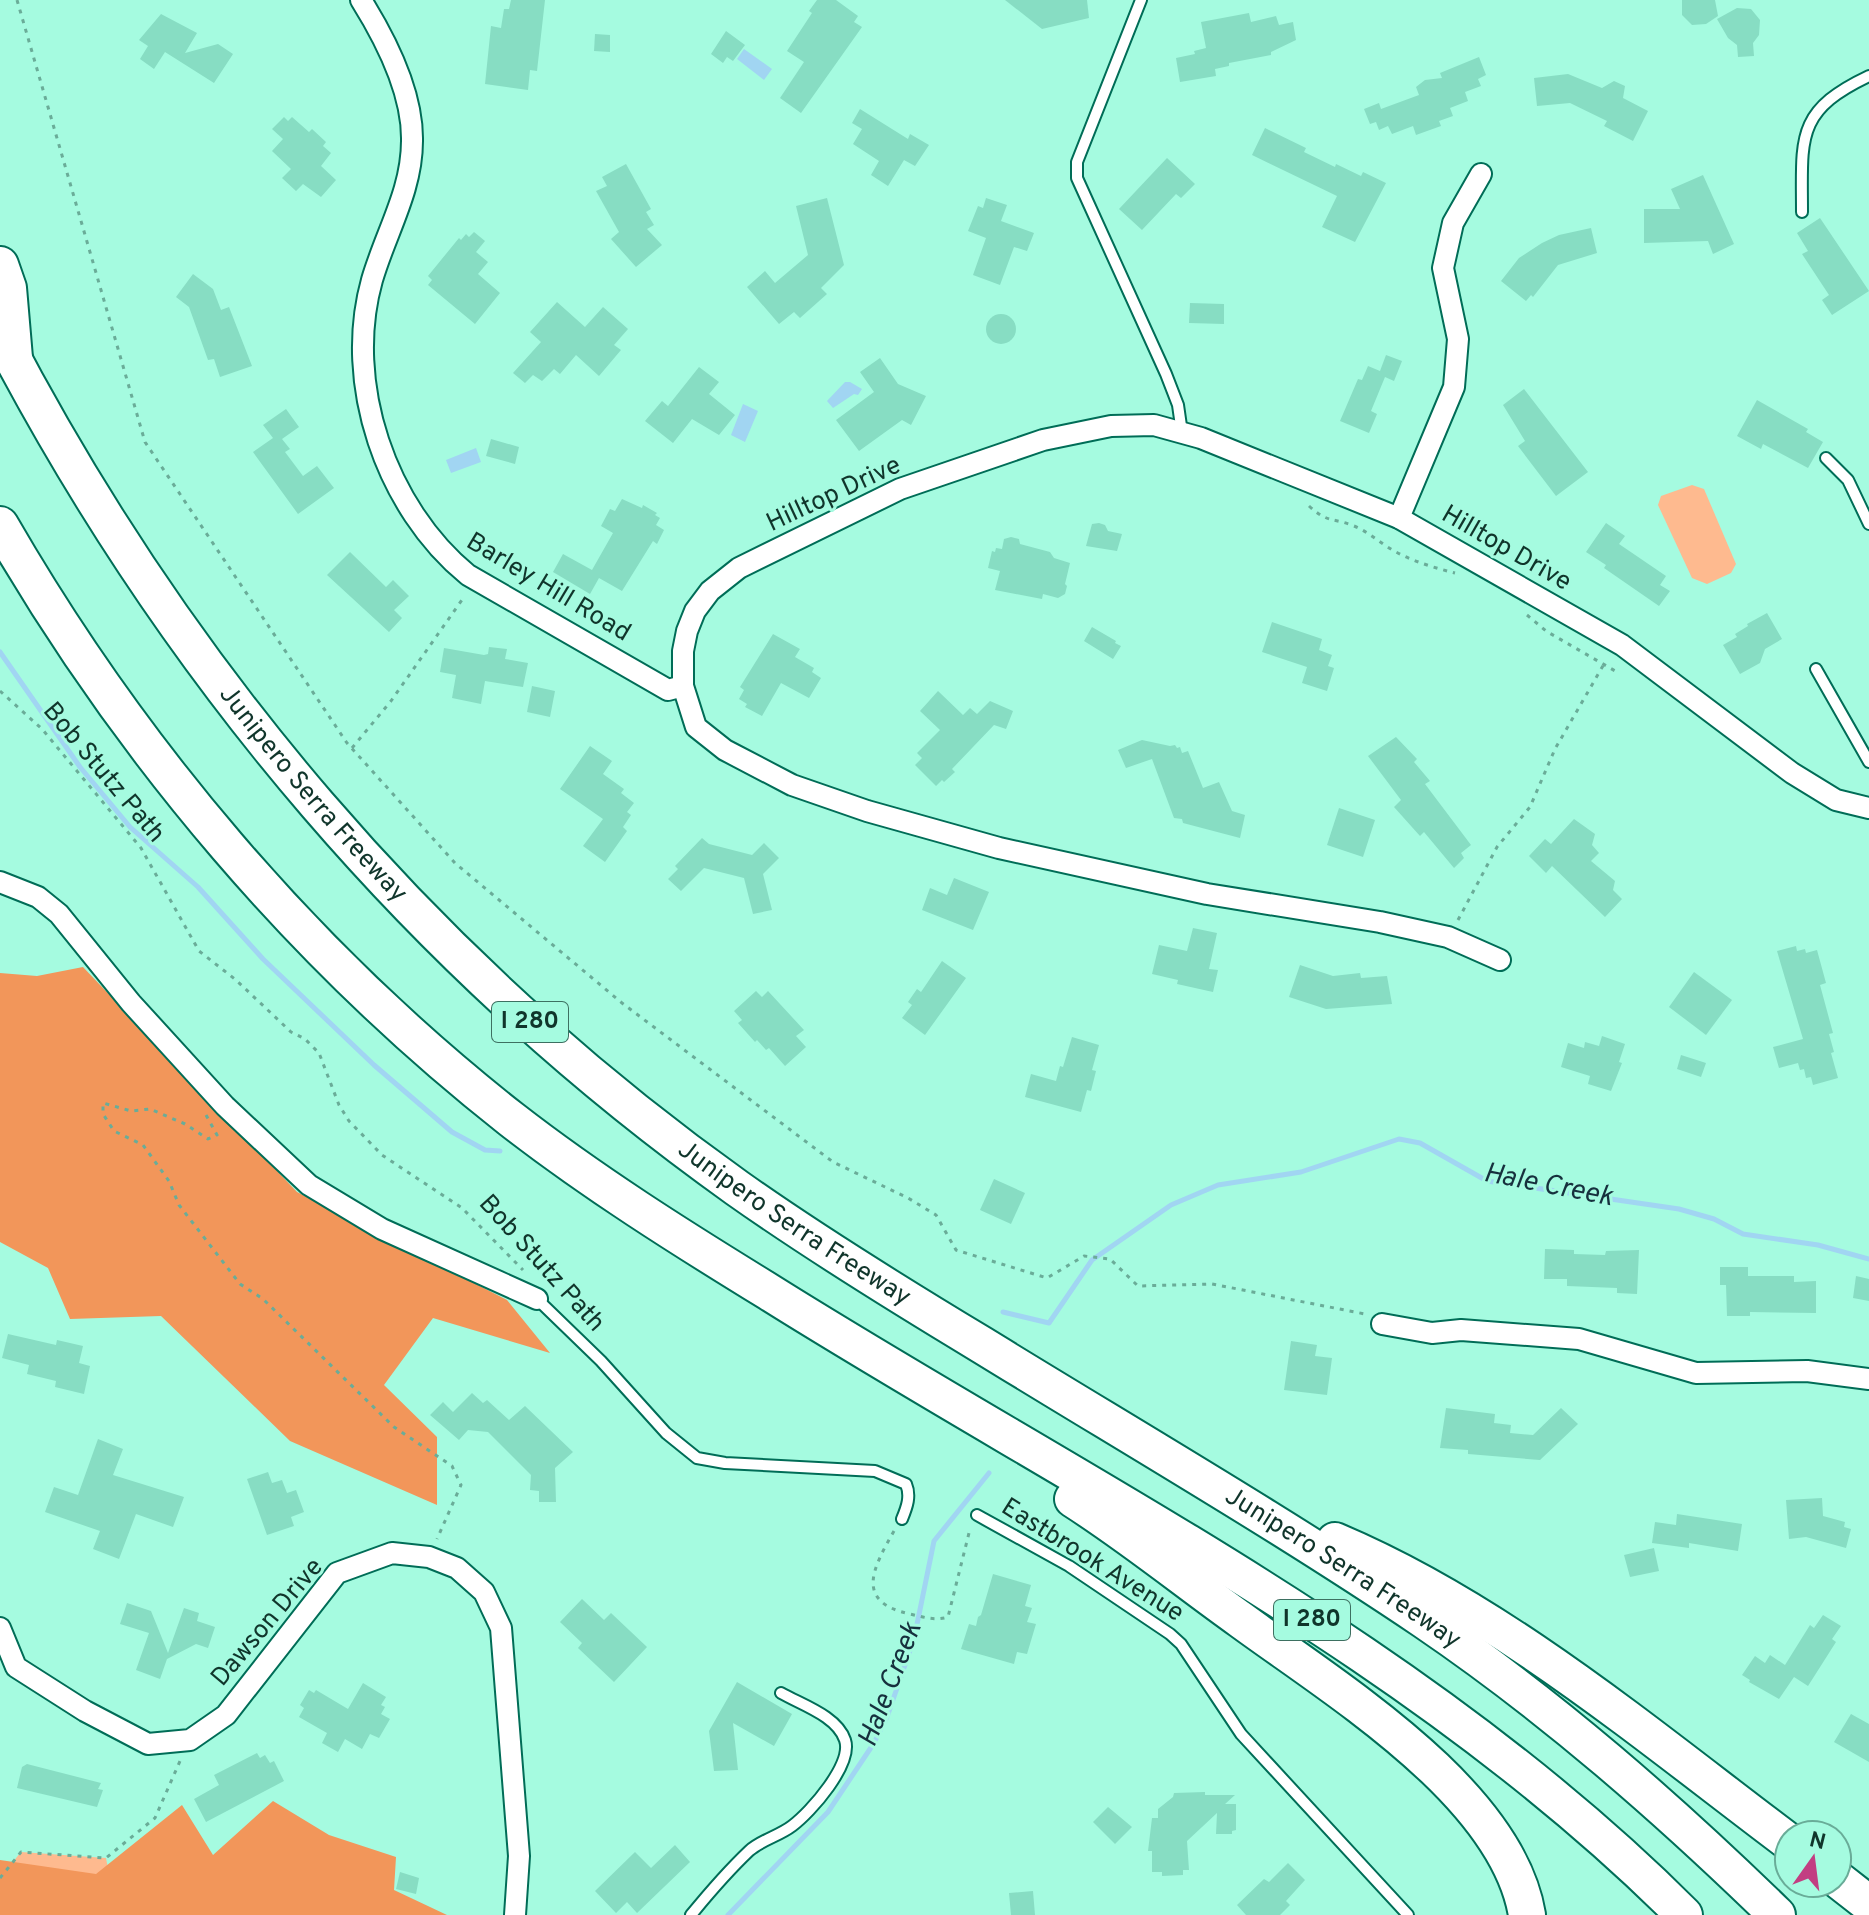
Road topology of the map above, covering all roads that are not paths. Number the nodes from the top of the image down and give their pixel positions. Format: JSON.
{"nodes":[{"id":1,"x":361,"y":0,"type":"edge"},
{"id":2,"x":1141,"y":0,"type":"edge"},
{"id":3,"x":1869,"y":76,"type":"edge"},
{"id":4,"x":1481,"y":174,"type":"dead end"},
{"id":5,"x":1802,"y":212,"type":"dead end"},
{"id":6,"x":0,"y":265,"type":"edge"},
{"id":7,"x":7,"y":347,"type":"edge"},
{"id":8,"x":1182,"y":433,"type":"junction"},
{"id":9,"x":1826,"y":458,"type":"dead end"},
{"id":10,"x":1399,"y":518,"type":"junction"},
{"id":11,"x":1869,"y":524,"type":"edge"},
{"id":12,"x":0,"y":525,"type":"edge"},
{"id":13,"x":1816,"y":669,"type":"dead end"},
{"id":14,"x":683,"y":686,"type":"junction"},
{"id":15,"x":1869,"y":762,"type":"edge"},
{"id":16,"x":1869,"y":808,"type":"edge"},
{"id":17,"x":0,"y":882,"type":"edge"},
{"id":18,"x":1500,"y":960,"type":"dead end"},
{"id":19,"x":537,"y":1299,"type":"joint"},
{"id":20,"x":1382,"y":1324,"type":"road end"},
{"id":21,"x":903,"y":1376,"type":"junction"},
{"id":22,"x":1869,"y":1379,"type":"edge"},
{"id":23,"x":1228,"y":1495,"type":"junction"},
{"id":24,"x":977,"y":1515,"type":"road end"},
{"id":25,"x":902,"y":1519,"type":"road end"},
{"id":26,"x":0,"y":1628,"type":"edge"},
{"id":27,"x":781,"y":1693,"type":"dead end"},
{"id":28,"x":1773,"y":1830,"type":"edge"},
{"id":29,"x":1853,"y":1892,"type":"edge"},
{"id":30,"x":1869,"y":1904,"type":"edge"},
{"id":31,"x":515,"y":1915,"type":"edge"},
{"id":32,"x":691,"y":1915,"type":"edge"},
{"id":33,"x":1408,"y":1915,"type":"edge"},
{"id":34,"x":1527,"y":1915,"type":"edge"},
{"id":35,"x":1684,"y":1915,"type":"edge"},
{"id":36,"x":1777,"y":1915,"type":"edge"}],
"edges":[{"from":1,"to":14,"type":"street","name":"Barley Hill Road"},
{"from":2,"to":8,"type":"lane"},
{"from":3,"to":5,"type":"lane"},
{"from":4,"to":10,"type":"street"},
{"from":6,"to":7,"type":"highway"},
{"from":7,"to":23,"type":"highway","name":"Junipero Serra Freeway","number":"I 280"},
{"from":8,"to":10,"type":"street","name":"Hilltop Drive"},
{"from":8,"to":14,"type":"street","name":"Hilltop Drive"},
{"from":9,"to":11,"type":"lane"},
{"from":10,"to":16,"type":"street","name":"Hilltop Drive"},
{"from":12,"to":21,"type":"highway","number":"I 280"},
{"from":13,"to":15,"type":"lane"},
{"from":14,"to":18,"type":"street","name":"Hilltop Drive"},
{"from":17,"to":19,"type":"street"},
{"from":19,"to":25,"type":"lane","name":"Bob Stutz Path"},
{"from":20,"to":22,"type":"street"},
{"from":21,"to":34,"type":"highway"},
{"from":21,"to":35,"type":"highway","number":"I 280"},
{"from":23,"to":28,"type":"highway"},
{"from":23,"to":36,"type":"highway","name":"Junipero Serra Freeway","number":"I 280"},
{"from":24,"to":33,"type":"lane","name":"Eastbrook Avenue"},
{"from":26,"to":31,"type":"street","name":"Dawson Drive"},
{"from":27,"to":32,"type":"lane"},
{"from":29,"to":30,"type":"highway"}]}
